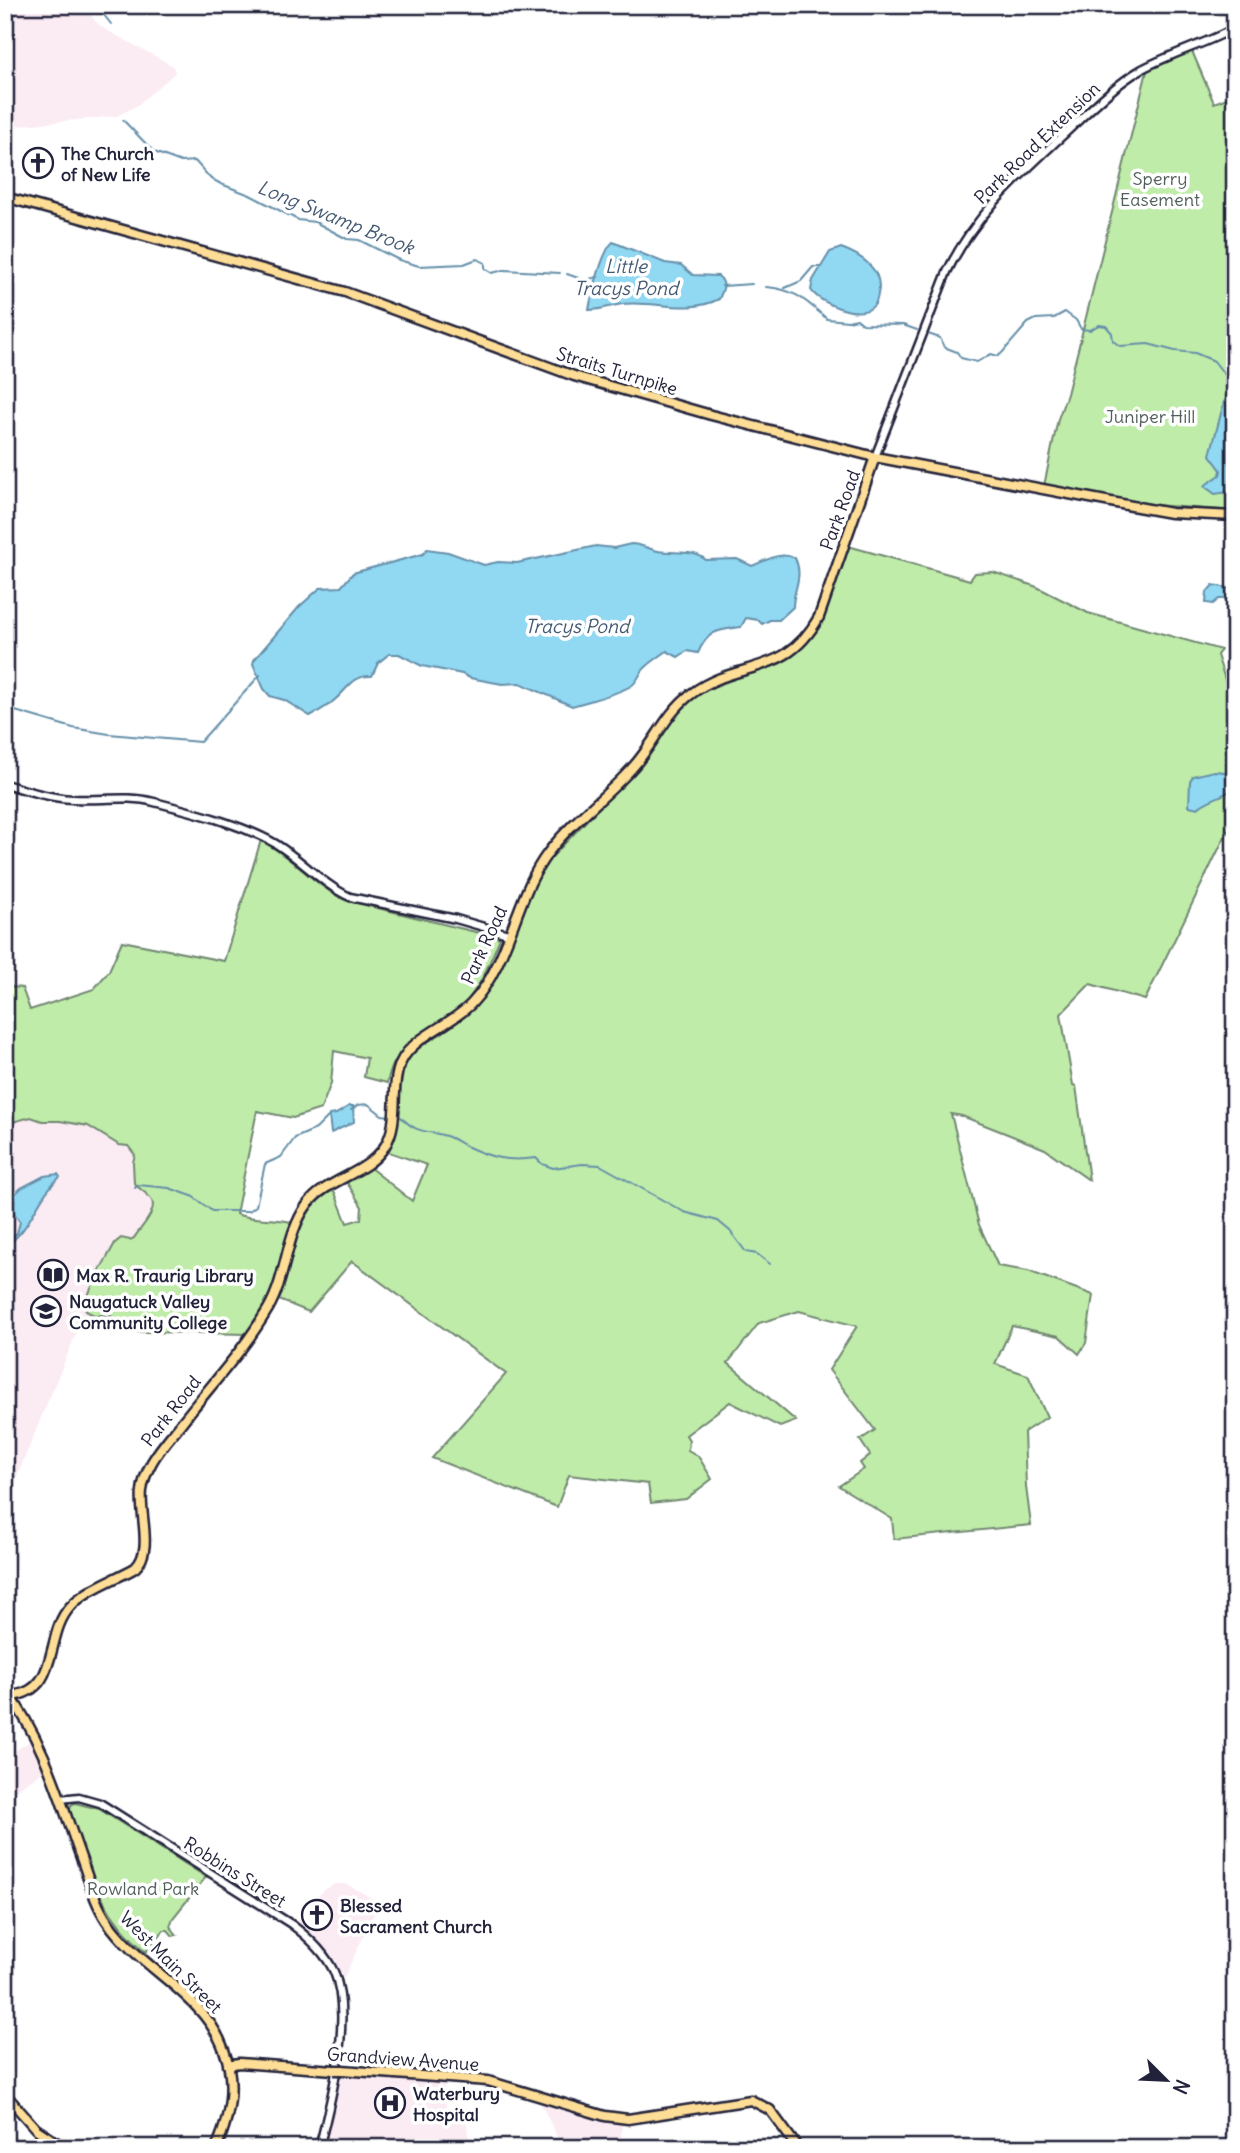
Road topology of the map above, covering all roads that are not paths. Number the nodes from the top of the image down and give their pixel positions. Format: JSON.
{"nodes":[{"id":1,"x":1235,"y":28,"type":"edge"},
{"id":2,"x":5,"y":197,"type":"edge"},
{"id":3,"x":875,"y":457,"type":"junction"},
{"id":4,"x":1235,"y":516,"type":"edge"},
{"id":5,"x":5,"y":784,"type":"edge"},
{"id":6,"x":509,"y":934,"type":"junction"},
{"id":7,"x":7,"y":1693,"type":"edge"},
{"id":8,"x":60,"y":1799,"type":"junction"},
{"id":9,"x":228,"y":2065,"type":"junction"},
{"id":10,"x":5,"y":2094,"type":"edge"},
{"id":11,"x":65,"y":2148,"type":"edge"},
{"id":12,"x":216,"y":2148,"type":"edge"},
{"id":13,"x":319,"y":2148,"type":"edge"},
{"id":14,"x":798,"y":2148,"type":"edge"}],
"edges":[{"from":1,"to":3,"type":"street","name":"Park Road Extension"},
{"from":2,"to":3,"type":"main road","name":"Straits Turnpike"},
{"from":3,"to":4,"type":"main road","name":"Straits Turnpike"},
{"from":3,"to":6,"type":"main road","name":"Park Road"},
{"from":5,"to":6,"type":"street"},
{"from":6,"to":7,"type":"main road","name":"Park Road"},
{"from":7,"to":8,"type":"main road","name":"West Main Street"},
{"from":8,"to":9,"type":"main road","name":"West Main Street"},
{"from":8,"to":13,"type":"street","name":"Robbins Street"},
{"from":9,"to":12,"type":"main road","name":"West Main Street"},
{"from":9,"to":14,"type":"main road","name":"Grandview Avenue"},
{"from":10,"to":11,"type":"main road"}]}
